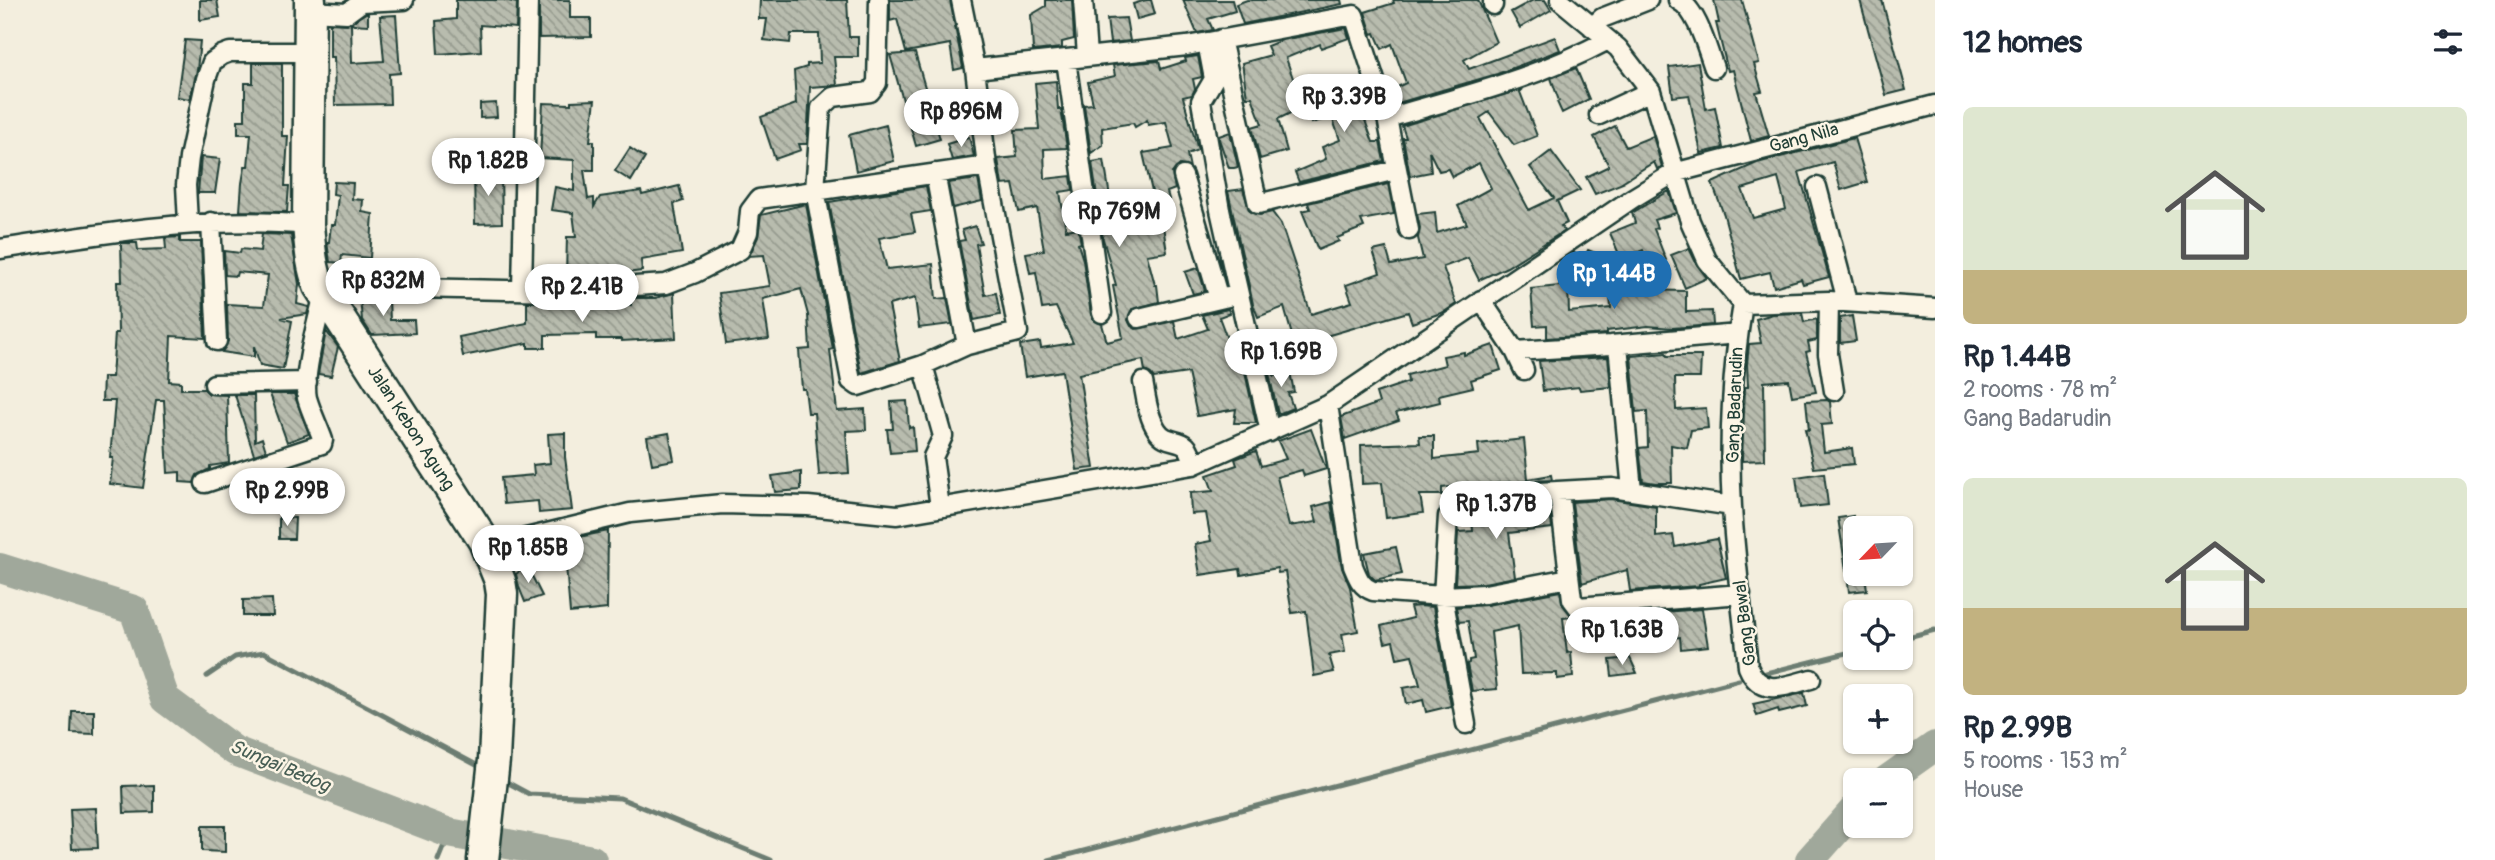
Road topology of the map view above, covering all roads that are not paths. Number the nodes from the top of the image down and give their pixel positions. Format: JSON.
{"nodes":[{"id":1,"x":404,"y":0,"type":"edge"},
{"id":2,"x":528,"y":0,"type":"edge"},
{"id":3,"x":879,"y":0,"type":"edge"},
{"id":4,"x":961,"y":0,"type":"edge"},
{"id":5,"x":1083,"y":0,"type":"edge"},
{"id":6,"x":1560,"y":0,"type":"edge"},
{"id":7,"x":1648,"y":0,"type":"edge"},
{"id":8,"x":1678,"y":0,"type":"edge"},
{"id":9,"x":310,"y":6,"type":"edge"},
{"id":10,"x":1352,"y":8,"type":"edge"},
{"id":11,"x":1592,"y":27,"type":"junction"},
{"id":12,"x":1608,"y":40,"type":"junction"},
{"id":13,"x":1214,"y":41,"type":"junction"},
{"id":14,"x":310,"y":52,"type":"junction"},
{"id":15,"x":1087,"y":56,"type":"junction"},
{"id":16,"x":1066,"y":60,"type":"junction"},
{"id":17,"x":1714,"y":68,"type":"dead end"},
{"id":18,"x":975,"y":69,"type":"junction"},
{"id":19,"x":1651,"y":91,"type":"junction"},
{"id":20,"x":1935,"y":105,"type":"edge"},
{"id":21,"x":1599,"y":115,"type":"dead end"},
{"id":22,"x":1387,"y":118,"type":"junction"},
{"id":23,"x":987,"y":166,"type":"junction"},
{"id":24,"x":1396,"y":170,"type":"junction"},
{"id":25,"x":935,"y":173,"type":"junction"},
{"id":26,"x":1674,"y":173,"type":"junction"},
{"id":27,"x":1184,"y":176,"type":"dead end"},
{"id":28,"x":1817,"y":187,"type":"dead end"},
{"id":29,"x":815,"y":190,"type":"junction"},
{"id":30,"x":1220,"y":210,"type":"junction"},
{"id":31,"x":1194,"y":214,"type":"junction"},
{"id":32,"x":211,"y":222,"type":"junction"},
{"id":33,"x":188,"y":223,"type":"junction"},
{"id":34,"x":308,"y":225,"type":"junction"},
{"id":35,"x":1409,"y":230,"type":"dead end"},
{"id":36,"x":0,"y":249,"type":"edge"},
{"id":37,"x":321,"y":290,"type":"junction"},
{"id":38,"x":522,"y":290,"type":"junction"},
{"id":39,"x":1240,"y":295,"type":"junction"},
{"id":40,"x":1219,"y":299,"type":"junction"},
{"id":41,"x":1481,"y":300,"type":"junction"},
{"id":42,"x":1829,"y":301,"type":"junction"},
{"id":43,"x":1847,"y":301,"type":"junction"},
{"id":44,"x":1743,"y":304,"type":"junction"},
{"id":45,"x":1935,"y":308,"type":"edge"},
{"id":46,"x":1102,"y":313,"type":"dead end"},
{"id":47,"x":1139,"y":318,"type":"dead end"},
{"id":48,"x":1738,"y":334,"type":"junction"},
{"id":49,"x":217,"y":341,"type":"dead end"},
{"id":50,"x":967,"y":345,"type":"junction"},
{"id":51,"x":1618,"y":345,"type":"junction"},
{"id":52,"x":1516,"y":351,"type":"junction"},
{"id":53,"x":923,"y":365,"type":"junction"},
{"id":54,"x":1524,"y":370,"type":"dead end"},
{"id":55,"x":307,"y":382,"type":"junction"},
{"id":56,"x":1143,"y":382,"type":"dead end"},
{"id":57,"x":214,"y":384,"type":"dead end"},
{"id":58,"x":1834,"y":391,"type":"dead end"},
{"id":59,"x":1328,"y":404,"type":"junction"},
{"id":60,"x":1270,"y":432,"type":"junction"},
{"id":61,"x":1193,"y":465,"type":"junction"},
{"id":62,"x":205,"y":483,"type":"dead end"},
{"id":63,"x":1632,"y":490,"type":"junction"},
{"id":64,"x":1559,"y":492,"type":"junction"},
{"id":65,"x":1732,"y":506,"type":"junction"},
{"id":66,"x":940,"y":507,"type":"junction"},
{"id":67,"x":484,"y":541,"type":"junction"},
{"id":68,"x":1569,"y":578,"type":"junction"},
{"id":69,"x":1741,"y":594,"type":"junction"},
{"id":70,"x":1443,"y":596,"type":"junction"},
{"id":71,"x":1811,"y":680,"type":"dead end"},
{"id":72,"x":1466,"y":724,"type":"dead end"},
{"id":73,"x":482,"y":860,"type":"edge"}],
"edges":[{"from":1,"to":9,"type":"street"},
{"from":2,"to":38,"type":"street"},
{"from":3,"to":29,"type":"street"},
{"from":4,"to":18,"type":"street"},
{"from":5,"to":15,"type":"street"},
{"from":6,"to":11,"type":"street"},
{"from":7,"to":11,"type":"street"},
{"from":8,"to":17,"type":"street"},
{"from":9,"to":14,"type":"main road","name":"Jalan Kebon Agung"},
{"from":10,"to":13,"type":"street"},
{"from":10,"to":22,"type":"street"},
{"from":11,"to":12,"type":"street"},
{"from":12,"to":19,"type":"street"},
{"from":12,"to":22,"type":"street"},
{"from":13,"to":15,"type":"street"},
{"from":13,"to":24,"type":"street"},
{"from":13,"to":30,"type":"street"},
{"from":14,"to":33,"type":"street"},
{"from":14,"to":34,"type":"main road","name":"Jalan Kebon Agung"},
{"from":15,"to":16,"type":"street"},
{"from":16,"to":18,"type":"street"},
{"from":16,"to":46,"type":"street"},
{"from":18,"to":23,"type":"street"},
{"from":19,"to":21,"type":"street"},
{"from":19,"to":26,"type":"street"},
{"from":20,"to":26,"type":"street","name":"Gang Nila"},
{"from":22,"to":24,"type":"street"},
{"from":23,"to":25,"type":"street"},
{"from":23,"to":50,"type":"street"},
{"from":24,"to":35,"type":"street"},
{"from":25,"to":29,"type":"street"},
{"from":25,"to":50,"type":"street"},
{"from":26,"to":41,"type":"street","name":"Gang Nila"},
{"from":26,"to":44,"type":"street"},
{"from":27,"to":31,"type":"street"},
{"from":28,"to":43,"type":"street"},
{"from":29,"to":38,"type":"street"},
{"from":29,"to":53,"type":"street"},
{"from":30,"to":31,"type":"street"},
{"from":30,"to":39,"type":"street"},
{"from":31,"to":40,"type":"street"},
{"from":32,"to":33,"type":"street"},
{"from":32,"to":34,"type":"street"},
{"from":32,"to":49,"type":"street"},
{"from":33,"to":36,"type":"street"},
{"from":34,"to":37,"type":"main road","name":"Jalan Kebon Agung"},
{"from":37,"to":38,"type":"street"},
{"from":37,"to":55,"type":"street"},
{"from":37,"to":67,"type":"main road","name":"Jalan Kebon Agung"},
{"from":39,"to":40,"type":"street"},
{"from":39,"to":60,"type":"street"},
{"from":40,"to":47,"type":"street"},
{"from":41,"to":52,"type":"street"},
{"from":41,"to":59,"type":"street","name":"Gang Nila"},
{"from":42,"to":43,"type":"street"},
{"from":42,"to":44,"type":"street"},
{"from":42,"to":58,"type":"street"},
{"from":43,"to":45,"type":"street"},
{"from":44,"to":48,"type":"street","name":"Gang Badarudin"},
{"from":48,"to":51,"type":"street"},
{"from":48,"to":65,"type":"street","name":"Gang Badarudin"},
{"from":50,"to":53,"type":"street"},
{"from":51,"to":52,"type":"street"},
{"from":51,"to":63,"type":"street"},
{"from":52,"to":54,"type":"street"},
{"from":53,"to":66,"type":"street"},
{"from":55,"to":57,"type":"street"},
{"from":55,"to":62,"type":"street"},
{"from":56,"to":61,"type":"street"},
{"from":59,"to":60,"type":"street","name":"Gang Nila"},
{"from":59,"to":70,"type":"street"},
{"from":60,"to":61,"type":"street","name":"Gang Nila"},
{"from":61,"to":66,"type":"street","name":"Gang Nila"},
{"from":63,"to":64,"type":"street"},
{"from":63,"to":65,"type":"street"},
{"from":64,"to":68,"type":"street"},
{"from":64,"to":70,"type":"street"},
{"from":65,"to":69,"type":"street","name":"Gang Bawal"},
{"from":66,"to":67,"type":"street","name":"Gang Nila"},
{"from":67,"to":73,"type":"main road","name":"Jalan Kebon Agung"},
{"from":68,"to":69,"type":"street"},
{"from":68,"to":70,"type":"street"},
{"from":69,"to":71,"type":"street","name":"Gang Bawal"},
{"from":70,"to":72,"type":"street"}]}
